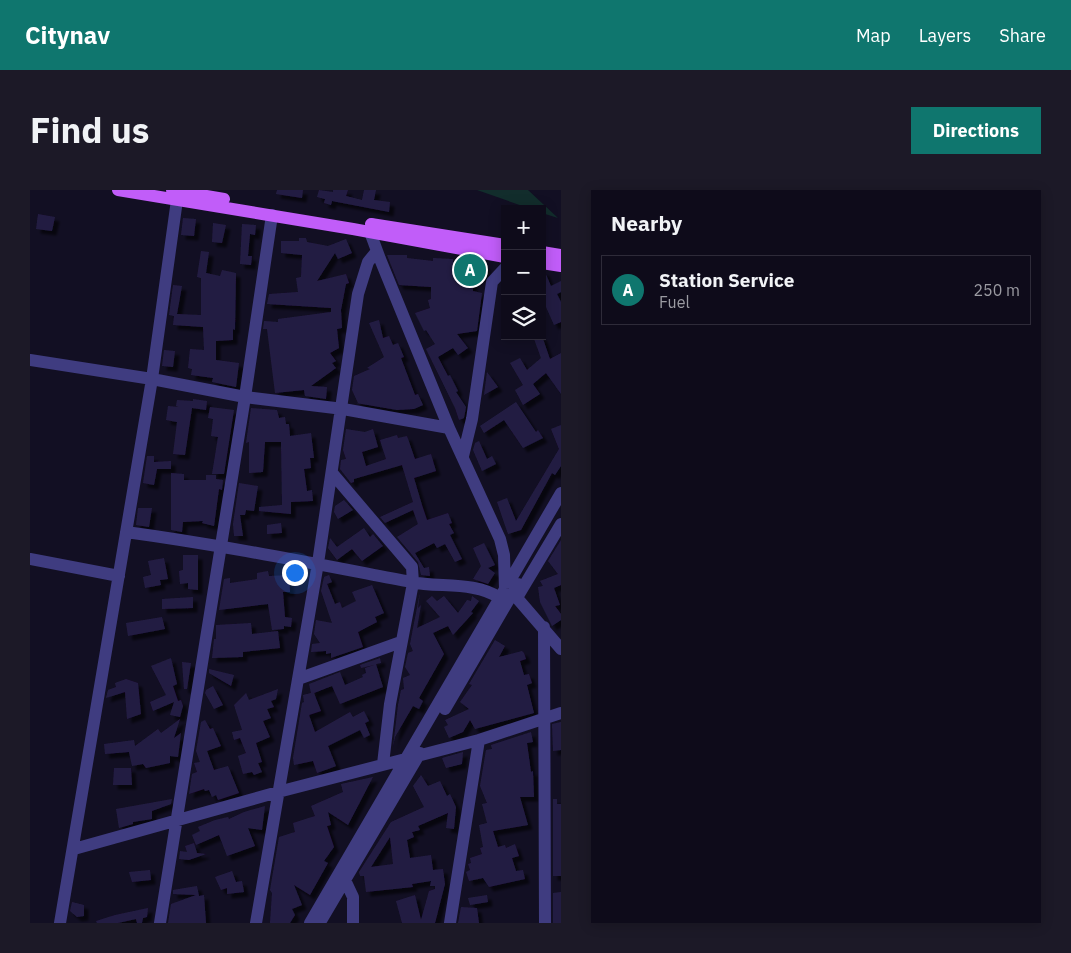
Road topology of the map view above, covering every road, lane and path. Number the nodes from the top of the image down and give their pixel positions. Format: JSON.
{"nodes":[{"id":1,"x":118,"y":190,"type":"edge"},
{"id":2,"x":176,"y":193,"type":"edge"},
{"id":3,"x":272,"y":215,"type":"junction"},
{"id":4,"x":371,"y":228,"type":"junction"},
{"id":5,"x":501,"y":244,"type":"edge"},
{"id":6,"x":377,"y":251,"type":"junction"},
{"id":7,"x":546,"y":253,"type":"edge"},
{"id":8,"x":501,"y":255,"type":"edge"},
{"id":9,"x":561,"y":255,"type":"edge"},
{"id":10,"x":546,"y":264,"type":"edge"},
{"id":11,"x":561,"y":266,"type":"edge"},
{"id":12,"x":501,"y":272,"type":"edge"},
{"id":13,"x":30,"y":360,"type":"edge"},
{"id":14,"x":152,"y":379,"type":"junction"},
{"id":15,"x":245,"y":397,"type":"junction"},
{"id":16,"x":342,"y":410,"type":"junction"},
{"id":17,"x":449,"y":428,"type":"junction"},
{"id":18,"x":463,"y":456,"type":"junction"},
{"id":19,"x":332,"y":473,"type":"junction"},
{"id":20,"x":561,"y":493,"type":"edge"},
{"id":21,"x":560,"y":516,"type":"edge"},
{"id":22,"x":126,"y":532,"type":"junction"},
{"id":23,"x":220,"y":545,"type":"junction"},
{"id":24,"x":30,"y":559,"type":"edge"},
{"id":25,"x":318,"y":563,"type":"junction"},
{"id":26,"x":118,"y":576,"type":"junction"},
{"id":27,"x":413,"y":583,"type":"junction"},
{"id":28,"x":508,"y":594,"type":"junction"},
{"id":29,"x":544,"y":628,"type":"junction"},
{"id":30,"x":401,"y":642,"type":"junction"},
{"id":31,"x":561,"y":649,"type":"edge"},
{"id":32,"x":298,"y":679,"type":"junction"},
{"id":33,"x":561,"y":713,"type":"edge"},
{"id":34,"x":545,"y":718,"type":"junction"},
{"id":35,"x":479,"y":740,"type":"junction"},
{"id":36,"x":418,"y":754,"type":"junction"},
{"id":37,"x":406,"y":759,"type":"junction"},
{"id":38,"x":383,"y":764,"type":"junction"},
{"id":39,"x":278,"y":792,"type":"junction"},
{"id":40,"x":177,"y":820,"type":"junction"},
{"id":41,"x":74,"y":849,"type":"junction"},
{"id":42,"x":345,"y":880,"type":"junction"},
{"id":43,"x":60,"y":923,"type":"edge"},
{"id":44,"x":160,"y":923,"type":"edge"},
{"id":45,"x":256,"y":923,"type":"edge"},
{"id":46,"x":310,"y":923,"type":"edge"},
{"id":47,"x":320,"y":923,"type":"edge"},
{"id":48,"x":353,"y":923,"type":"edge"},
{"id":49,"x":450,"y":923,"type":"edge"},
{"id":50,"x":545,"y":923,"type":"edge"}],
"edges":[{"from":1,"to":2,"type":"main road"},
{"from":2,"to":3,"type":"main road"},
{"from":2,"to":4,"type":"main road"},
{"from":2,"to":14,"type":"street"},
{"from":3,"to":4,"type":"main road"},
{"from":3,"to":15,"type":"street"},
{"from":4,"to":5,"type":"main road"},
{"from":4,"to":6,"type":"street"},
{"from":4,"to":8,"type":"main road"},
{"from":6,"to":16,"type":"street"},
{"from":6,"to":17,"type":"street"},
{"from":7,"to":9,"type":"main road"},
{"from":10,"to":11,"type":"main road"},
{"from":12,"to":18,"type":"street"},
{"from":13,"to":14,"type":"street"},
{"from":14,"to":15,"type":"street"},
{"from":14,"to":22,"type":"street"},
{"from":15,"to":16,"type":"street"},
{"from":15,"to":23,"type":"street"},
{"from":16,"to":17,"type":"street"},
{"from":16,"to":19,"type":"street"},
{"from":17,"to":18,"type":"street"},
{"from":18,"to":28,"type":"street"},
{"from":19,"to":25,"type":"street"},
{"from":19,"to":27,"type":"street"},
{"from":20,"to":28,"type":"street"},
{"from":21,"to":28,"type":"street"},
{"from":22,"to":23,"type":"street"},
{"from":22,"to":26,"type":"street"},
{"from":23,"to":25,"type":"street"},
{"from":23,"to":40,"type":"street"},
{"from":24,"to":26,"type":"street"},
{"from":25,"to":27,"type":"street"},
{"from":25,"to":32,"type":"street"},
{"from":26,"to":41,"type":"street"},
{"from":27,"to":28,"type":"street"},
{"from":27,"to":30,"type":"street"},
{"from":28,"to":29,"type":"street"},
{"from":28,"to":36,"type":"street"},
{"from":28,"to":37,"type":"street"},
{"from":29,"to":31,"type":"street"},
{"from":29,"to":34,"type":"street"},
{"from":30,"to":32,"type":"street"},
{"from":30,"to":38,"type":"street"},
{"from":32,"to":39,"type":"street"},
{"from":33,"to":34,"type":"street"},
{"from":34,"to":35,"type":"street"},
{"from":34,"to":50,"type":"street"},
{"from":35,"to":36,"type":"street"},
{"from":35,"to":49,"type":"street"},
{"from":36,"to":37,"type":"street"},
{"from":36,"to":42,"type":"street"},
{"from":37,"to":38,"type":"street"},
{"from":37,"to":46,"type":"street"},
{"from":38,"to":39,"type":"street"},
{"from":39,"to":40,"type":"street"},
{"from":39,"to":45,"type":"street"},
{"from":40,"to":41,"type":"street"},
{"from":40,"to":44,"type":"street"},
{"from":41,"to":43,"type":"street"},
{"from":42,"to":47,"type":"street"},
{"from":42,"to":48,"type":"street"}]}
